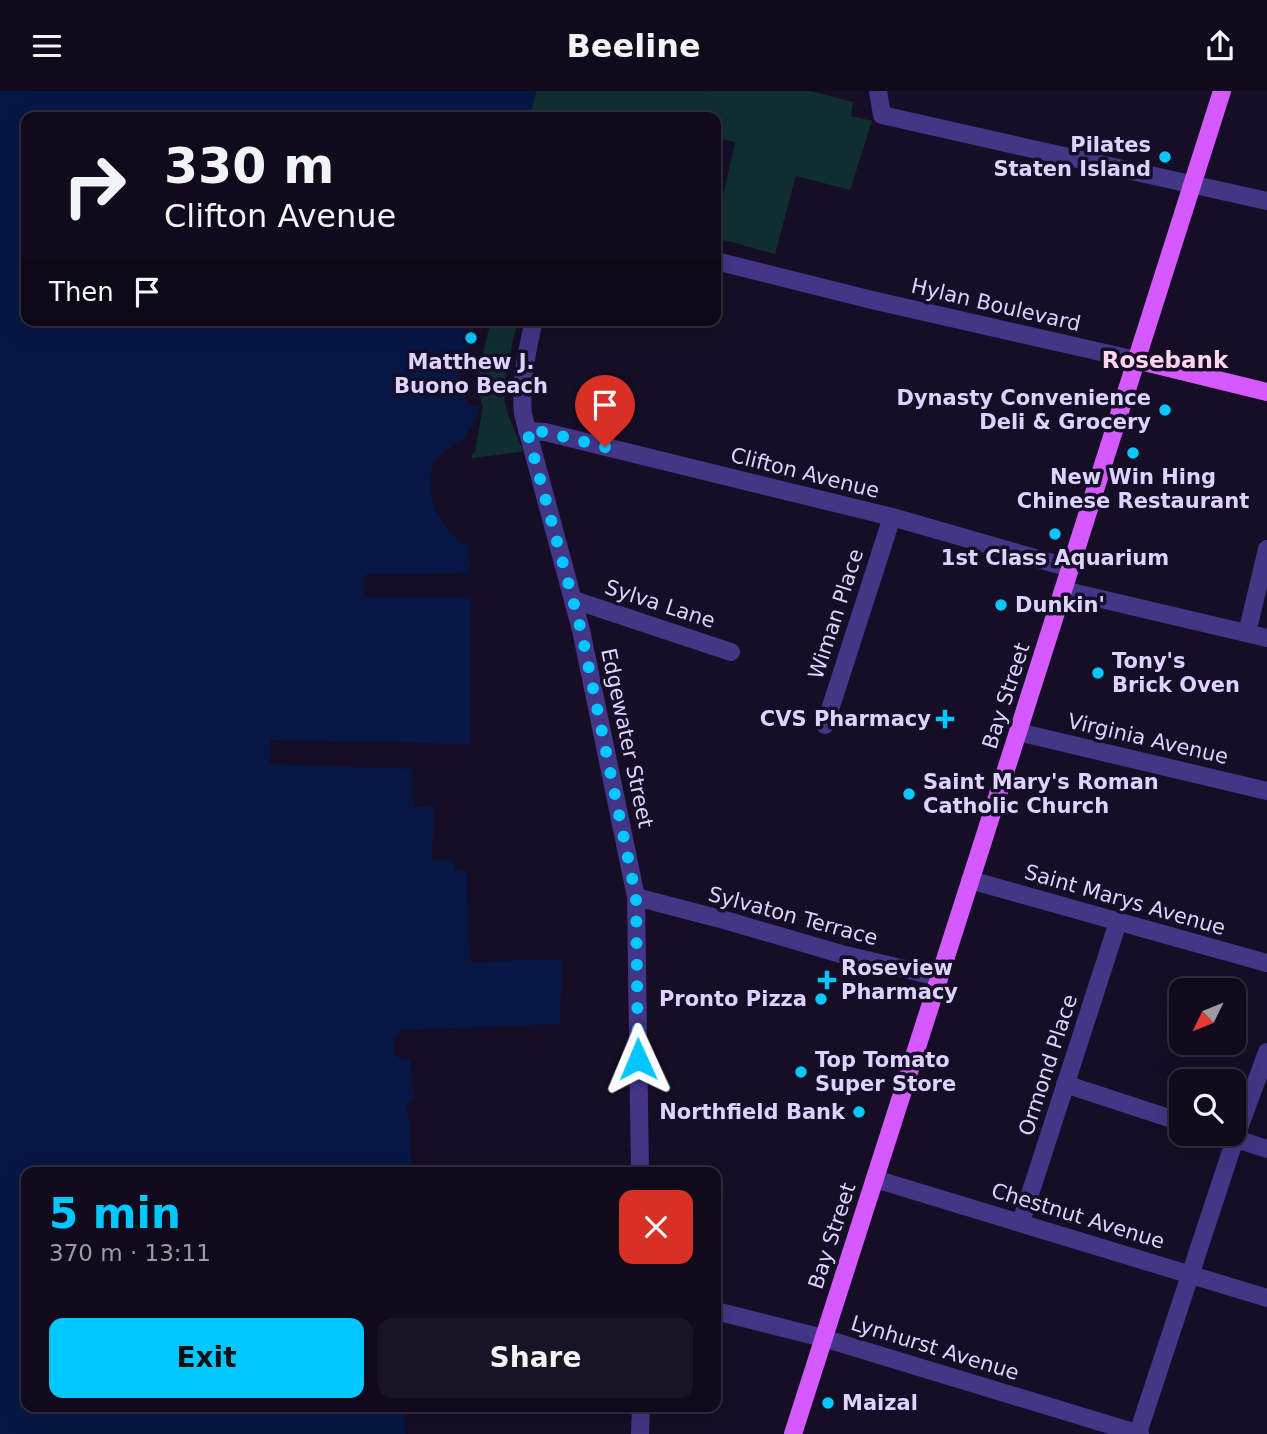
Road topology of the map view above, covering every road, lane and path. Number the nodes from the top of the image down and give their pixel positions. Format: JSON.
{"nodes":[{"id":1,"x":878,"y":91,"type":"edge"},
{"id":2,"x":1222,"y":91,"type":"edge"},
{"id":3,"x":1192,"y":184,"type":"junction"},
{"id":4,"x":1267,"y":201,"type":"edge"},
{"id":5,"x":721,"y":262,"type":"edge"},
{"id":6,"x":533,"y":326,"type":"edge"},
{"id":7,"x":1136,"y":361,"type":"junction"},
{"id":8,"x":1267,"y":392,"type":"edge"},
{"id":9,"x":527,"y":431,"type":"junction"},
{"id":10,"x":892,"y":517,"type":"junction"},
{"id":11,"x":1267,"y":549,"type":"edge"},
{"id":12,"x":1070,"y":568,"type":"junction"},
{"id":13,"x":1063,"y":590,"type":"junction"},
{"id":14,"x":574,"y":600,"type":"junction"},
{"id":15,"x":1247,"y":633,"type":"junction"},
{"id":16,"x":1267,"y":638,"type":"edge"},
{"id":17,"x":731,"y":652,"type":"dead end"},
{"id":18,"x":825,"y":725,"type":"dead end"},
{"id":19,"x":1018,"y":732,"type":"junction"},
{"id":20,"x":1267,"y":791,"type":"edge"},
{"id":21,"x":970,"y":880,"type":"junction"},
{"id":22,"x":636,"y":897,"type":"junction"},
{"id":23,"x":1118,"y":922,"type":"junction"},
{"id":24,"x":1267,"y":963,"type":"edge"},
{"id":25,"x":939,"y":977,"type":"junction"},
{"id":26,"x":1266,"y":1061,"type":"edge"},
{"id":27,"x":1066,"y":1084,"type":"junction"},
{"id":28,"x":1246,"y":1099,"type":"edge"},
{"id":29,"x":1169,"y":1118,"type":"edge"},
{"id":30,"x":1246,"y":1142,"type":"edge"},
{"id":31,"x":1224,"y":1146,"type":"edge"},
{"id":32,"x":1267,"y":1149,"type":"edge"},
{"id":33,"x":640,"y":1167,"type":"edge"},
{"id":34,"x":875,"y":1179,"type":"junction"},
{"id":35,"x":1021,"y":1222,"type":"junction"},
{"id":36,"x":1190,"y":1274,"type":"junction"},
{"id":37,"x":1267,"y":1299,"type":"edge"},
{"id":38,"x":721,"y":1312,"type":"edge"},
{"id":39,"x":823,"y":1338,"type":"junction"},
{"id":40,"x":641,"y":1412,"type":"edge"},
{"id":41,"x":640,"y":1434,"type":"edge"},
{"id":42,"x":793,"y":1434,"type":"edge"},
{"id":43,"x":1139,"y":1434,"type":"edge"}],
"edges":[{"from":1,"to":3,"type":"street"},
{"from":2,"to":3,"type":"main road","name":"Bay Street"},
{"from":3,"to":4,"type":"street"},
{"from":3,"to":7,"type":"main road","name":"Bay Street"},
{"from":5,"to":7,"type":"street","name":"Hylan Boulevard"},
{"from":6,"to":9,"type":"street","name":"Edgewater Street"},
{"from":7,"to":8,"type":"main road","name":"Hylan Boulevard"},
{"from":7,"to":12,"type":"main road","name":"Bay Street"},
{"from":9,"to":10,"type":"street","name":"Clifton Avenue"},
{"from":9,"to":14,"type":"street","name":"Edgewater Street"},
{"from":10,"to":12,"type":"street","name":"Clifton Avenue"},
{"from":10,"to":18,"type":"street","name":"Wiman Place"},
{"from":11,"to":15,"type":"street"},
{"from":12,"to":13,"type":"main road","name":"Bay Street"},
{"from":13,"to":15,"type":"street"},
{"from":13,"to":19,"type":"main road","name":"Bay Street"},
{"from":14,"to":17,"type":"street","name":"Sylva Lane"},
{"from":14,"to":22,"type":"street","name":"Edgewater Street"},
{"from":15,"to":16,"type":"street"},
{"from":19,"to":20,"type":"street","name":"Virginia Avenue"},
{"from":19,"to":21,"type":"main road","name":"Bay Street"},
{"from":21,"to":23,"type":"street","name":"Saint Marys Avenue"},
{"from":21,"to":25,"type":"main road","name":"Bay Street"},
{"from":22,"to":25,"type":"street","name":"Sylvaton Terrace"},
{"from":22,"to":33,"type":"street","name":"Edgewater Street"},
{"from":23,"to":24,"type":"street","name":"Saint Marys Avenue"},
{"from":23,"to":27,"type":"street","name":"Ormond Place"},
{"from":25,"to":34,"type":"main road","name":"Bay Street"},
{"from":26,"to":28,"type":"street"},
{"from":27,"to":29,"type":"street"},
{"from":27,"to":35,"type":"street","name":"Ormond Place"},
{"from":30,"to":32,"type":"street"},
{"from":31,"to":36,"type":"street"},
{"from":34,"to":35,"type":"street","name":"Chestnut Avenue"},
{"from":34,"to":39,"type":"main road","name":"Bay Street"},
{"from":35,"to":36,"type":"street","name":"Chestnut Avenue"},
{"from":36,"to":37,"type":"street","name":"Chestnut Avenue"},
{"from":36,"to":43,"type":"street"},
{"from":38,"to":39,"type":"street","name":"Lynhurst Avenue"},
{"from":39,"to":42,"type":"main road","name":"Bay Street"},
{"from":39,"to":43,"type":"street","name":"Lynhurst Avenue"},
{"from":40,"to":41,"type":"street"}]}
